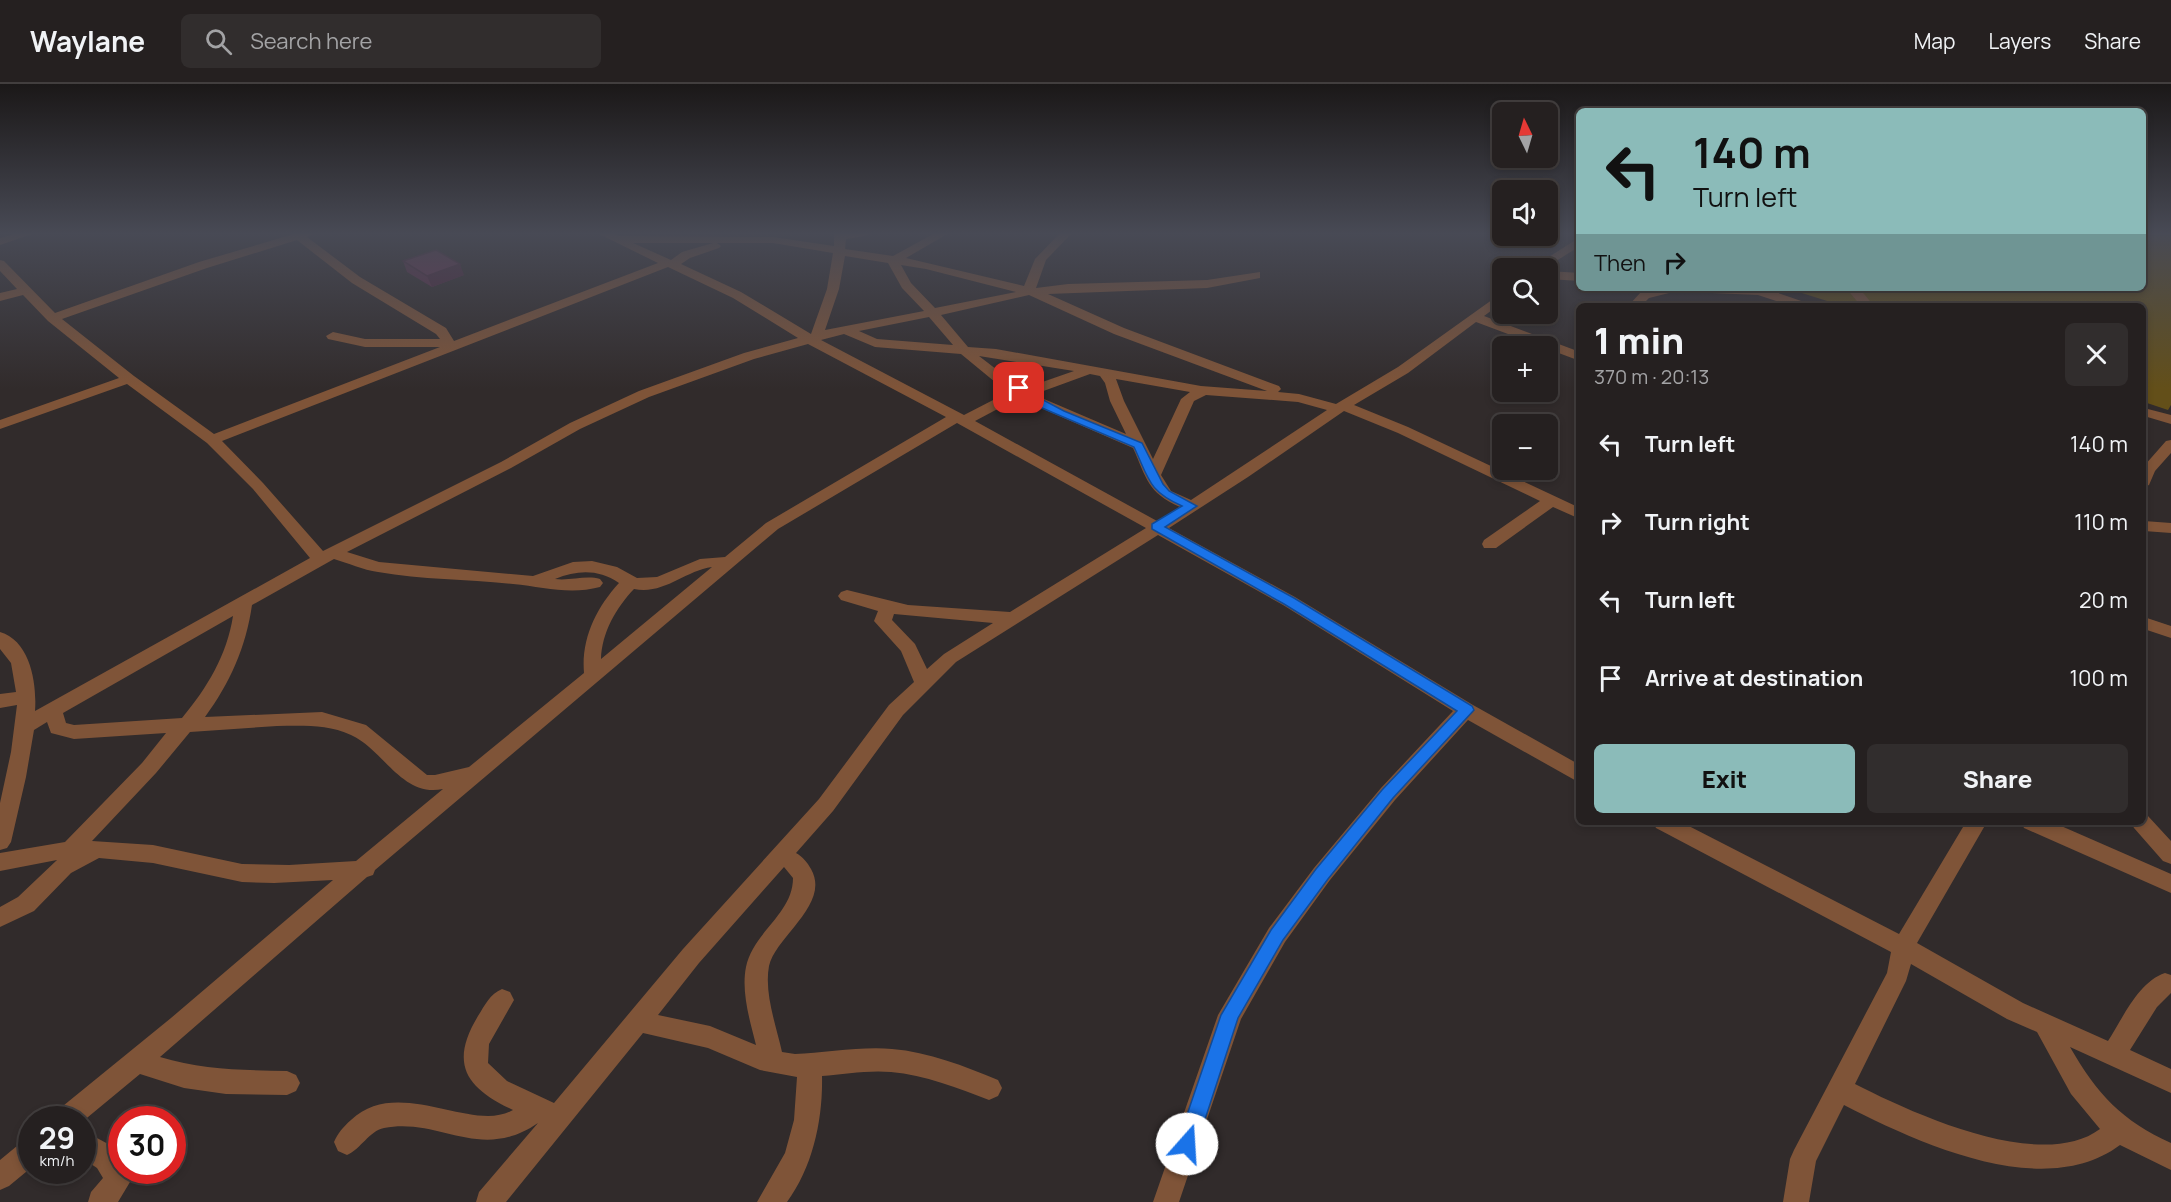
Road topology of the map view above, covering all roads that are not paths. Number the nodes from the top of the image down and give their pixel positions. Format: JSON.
{"nodes":[{"id":1,"x":20,"y":285,"type":"edge"},
{"id":2,"x":145,"y":285,"type":"edge"},
{"id":3,"x":364,"y":285,"type":"edge"},
{"id":4,"x":612,"y":285,"type":"edge"},
{"id":5,"x":715,"y":285,"type":"edge"},
{"id":6,"x":833,"y":285,"type":"edge"},
{"id":7,"x":906,"y":285,"type":"edge"},
{"id":8,"x":1003,"y":285,"type":"edge"},
{"id":9,"x":1032,"y":285,"type":"edge"},
{"id":10,"x":1166,"y":285,"type":"edge"},
{"id":11,"x":26,"y":291,"type":"junction"},
{"id":12,"x":1646,"y":291,"type":"edge"},
{"id":13,"x":1759,"y":291,"type":"edge"},
{"id":14,"x":1855,"y":291,"type":"edge"},
{"id":15,"x":1027,"y":292,"type":"junction"},
{"id":16,"x":0,"y":297,"type":"edge"},
{"id":17,"x":1636,"y":303,"type":"edge"},
{"id":18,"x":1794,"y":303,"type":"edge"},
{"id":19,"x":1865,"y":303,"type":"edge"},
{"id":20,"x":1492,"y":305,"type":"edge"},
{"id":21,"x":932,"y":312,"type":"junction"},
{"id":22,"x":53,"y":318,"type":"junction"},
{"id":23,"x":1477,"y":318,"type":"junction"},
{"id":24,"x":847,"y":331,"type":"junction"},
{"id":25,"x":333,"y":336,"type":"dead end"},
{"id":26,"x":814,"y":339,"type":"junction"},
{"id":27,"x":449,"y":345,"type":"junction"},
{"id":28,"x":964,"y":350,"type":"junction"},
{"id":29,"x":1576,"y":355,"type":"edge"},
{"id":30,"x":1098,"y":371,"type":"junction"},
{"id":31,"x":129,"y":379,"type":"junction"},
{"id":32,"x":1204,"y":390,"type":"junction"},
{"id":33,"x":1026,"y":392,"type":"junction"},
{"id":34,"x":1295,"y":398,"type":"junction"},
{"id":35,"x":1340,"y":408,"type":"junction"},
{"id":36,"x":2146,"y":413,"type":"edge"},
{"id":37,"x":961,"y":419,"type":"junction"},
{"id":38,"x":2171,"y":420,"type":"edge"},
{"id":39,"x":0,"y":425,"type":"edge"},
{"id":40,"x":212,"y":440,"type":"junction"},
{"id":41,"x":1138,"y":445,"type":"junction"},
{"id":42,"x":2171,"y":445,"type":"edge"},
{"id":43,"x":1154,"y":474,"type":"junction"},
{"id":44,"x":2146,"y":476,"type":"edge"},
{"id":45,"x":1551,"y":501,"type":"junction"},
{"id":46,"x":1191,"y":506,"type":"junction"},
{"id":47,"x":1576,"y":512,"type":"edge"},
{"id":48,"x":2146,"y":526,"type":"edge"},
{"id":49,"x":1156,"y":527,"type":"junction"},
{"id":50,"x":2171,"y":528,"type":"edge"},
{"id":51,"x":1490,"y":544,"type":"dead end"},
{"id":52,"x":326,"y":557,"type":"junction"},
{"id":53,"x":728,"y":562,"type":"junction"},
{"id":54,"x":535,"y":581,"type":"junction"},
{"id":55,"x":594,"y":583,"type":"dead end"},
{"id":56,"x":629,"y":583,"type":"junction"},
{"id":57,"x":847,"y":596,"type":"dead end"},
{"id":58,"x":244,"y":603,"type":"junction"},
{"id":59,"x":888,"y":608,"type":"junction"},
{"id":60,"x":1012,"y":618,"type":"junction"},
{"id":61,"x":2146,"y":624,"type":"edge"},
{"id":62,"x":2171,"y":632,"type":"edge"},
{"id":63,"x":0,"y":638,"type":"edge"},
{"id":64,"x":593,"y":677,"type":"junction"},
{"id":65,"x":924,"y":683,"type":"junction"},
{"id":66,"x":26,"y":698,"type":"junction"},
{"id":67,"x":0,"y":702,"type":"edge"},
{"id":68,"x":53,"y":710,"type":"junction"},
{"id":69,"x":1466,"y":710,"type":"junction"},
{"id":70,"x":186,"y":724,"type":"junction"},
{"id":71,"x":25,"y":726,"type":"junction"},
{"id":72,"x":1576,"y":772,"type":"edge"},
{"id":73,"x":478,"y":773,"type":"junction"},
{"id":74,"x":1669,"y":825,"type":"edge"},
{"id":75,"x":1975,"y":825,"type":"edge"},
{"id":76,"x":2038,"y":825,"type":"edge"},
{"id":77,"x":2144,"y":825,"type":"edge"},
{"id":78,"x":0,"y":842,"type":"edge"},
{"id":79,"x":71,"y":849,"type":"junction"},
{"id":80,"x":97,"y":849,"type":"junction"},
{"id":81,"x":2171,"y":855,"type":"edge"},
{"id":82,"x":781,"y":856,"type":"junction"},
{"id":83,"x":0,"y":862,"type":"edge"},
{"id":84,"x":365,"y":869,"type":"junction"},
{"id":85,"x":2171,"y":884,"type":"edge"},
{"id":86,"x":0,"y":918,"type":"edge"},
{"id":87,"x":1903,"y":947,"type":"junction"},
{"id":88,"x":2165,"y":982,"type":"dead end"},
{"id":89,"x":502,"y":1000,"type":"dead end"},
{"id":90,"x":638,"y":1021,"type":"junction"},
{"id":91,"x":2045,"y":1024,"type":"junction"},
{"id":92,"x":2113,"y":1055,"type":"junction"},
{"id":93,"x":772,"y":1061,"type":"junction"},
{"id":94,"x":137,"y":1062,"type":"junction"},
{"id":95,"x":809,"y":1065,"type":"junction"},
{"id":96,"x":2171,"y":1081,"type":"edge"},
{"id":97,"x":287,"y":1083,"type":"dead end"},
{"id":98,"x":989,"y":1088,"type":"dead end"},
{"id":99,"x":1839,"y":1089,"type":"junction"},
{"id":100,"x":83,"y":1106,"type":"edge"},
{"id":101,"x":549,"y":1112,"type":"junction"},
{"id":102,"x":2121,"y":1130,"type":"junction"},
{"id":103,"x":347,"y":1142,"type":"dead end"},
{"id":104,"x":96,"y":1152,"type":"edge"},
{"id":105,"x":2171,"y":1157,"type":"edge"},
{"id":106,"x":18,"y":1162,"type":"edge"},
{"id":107,"x":0,"y":1177,"type":"edge"},
{"id":108,"x":101,"y":1202,"type":"edge"},
{"id":109,"x":489,"y":1202,"type":"edge"},
{"id":110,"x":770,"y":1202,"type":"edge"},
{"id":111,"x":1166,"y":1202,"type":"edge"},
{"id":112,"x":1796,"y":1202,"type":"edge"}],
"edges":[{"from":1,"to":11,"type":"street"},
{"from":2,"to":22,"type":"street"},
{"from":3,"to":27,"type":"street"},
{"from":4,"to":27,"type":"street"},
{"from":5,"to":26,"type":"street"},
{"from":6,"to":26,"type":"street"},
{"from":7,"to":21,"type":"street"},
{"from":8,"to":15,"type":"street"},
{"from":9,"to":15,"type":"street"},
{"from":10,"to":15,"type":"street"},
{"from":11,"to":16,"type":"street"},
{"from":11,"to":22,"type":"street"},
{"from":12,"to":17,"type":"street"},
{"from":13,"to":18,"type":"street"},
{"from":14,"to":19,"type":"street"},
{"from":15,"to":21,"type":"street"},
{"from":15,"to":34,"type":"street"},
{"from":20,"to":23,"type":"street"},
{"from":21,"to":24,"type":"street"},
{"from":21,"to":28,"type":"street"},
{"from":22,"to":31,"type":"street"},
{"from":23,"to":29,"type":"street"},
{"from":23,"to":35,"type":"street"},
{"from":24,"to":26,"type":"street"},
{"from":24,"to":28,"type":"street"},
{"from":25,"to":27,"type":"street"},
{"from":26,"to":37,"type":"street"},
{"from":26,"to":52,"type":"street"},
{"from":27,"to":40,"type":"street"},
{"from":28,"to":30,"type":"street"},
{"from":28,"to":33,"type":"street"},
{"from":30,"to":32,"type":"street"},
{"from":30,"to":33,"type":"street"},
{"from":30,"to":41,"type":"street"},
{"from":31,"to":39,"type":"street"},
{"from":31,"to":40,"type":"street"},
{"from":32,"to":34,"type":"street"},
{"from":32,"to":43,"type":"street"},
{"from":33,"to":37,"type":"street"},
{"from":33,"to":41,"type":"street"},
{"from":34,"to":35,"type":"street"},
{"from":35,"to":45,"type":"street"},
{"from":35,"to":46,"type":"street"},
{"from":36,"to":38,"type":"street"},
{"from":37,"to":49,"type":"street"},
{"from":37,"to":53,"type":"street"},
{"from":40,"to":52,"type":"street"},
{"from":41,"to":43,"type":"street"},
{"from":42,"to":44,"type":"street"},
{"from":43,"to":46,"type":"street"},
{"from":45,"to":47,"type":"street"},
{"from":45,"to":51,"type":"street"},
{"from":46,"to":49,"type":"street"},
{"from":48,"to":50,"type":"street"},
{"from":49,"to":60,"type":"street"},
{"from":49,"to":69,"type":"street"},
{"from":52,"to":54,"type":"street"},
{"from":52,"to":58,"type":"street"},
{"from":53,"to":56,"type":"street"},
{"from":53,"to":64,"type":"street"},
{"from":54,"to":55,"type":"street"},
{"from":54,"to":56,"type":"street"},
{"from":56,"to":64,"type":"street"},
{"from":57,"to":59,"type":"street"},
{"from":58,"to":68,"type":"street"},
{"from":58,"to":70,"type":"street"},
{"from":59,"to":60,"type":"street"},
{"from":59,"to":65,"type":"street"},
{"from":60,"to":65,"type":"street"},
{"from":61,"to":62,"type":"street"},
{"from":63,"to":66,"type":"street"},
{"from":64,"to":73,"type":"street"},
{"from":65,"to":82,"type":"street"},
{"from":66,"to":67,"type":"street"},
{"from":66,"to":71,"type":"street"},
{"from":68,"to":70,"type":"street"},
{"from":68,"to":71,"type":"street"},
{"from":69,"to":72,"type":"street"},
{"from":69,"to":111,"type":"street"},
{"from":70,"to":73,"type":"street"},
{"from":70,"to":79,"type":"street"},
{"from":71,"to":78,"type":"street"},
{"from":73,"to":84,"type":"street"},
{"from":74,"to":87,"type":"street"},
{"from":75,"to":87,"type":"street"},
{"from":76,"to":85,"type":"street"},
{"from":77,"to":81,"type":"street"},
{"from":79,"to":80,"type":"street"},
{"from":79,"to":83,"type":"street"},
{"from":80,"to":84,"type":"street"},
{"from":80,"to":86,"type":"street"},
{"from":82,"to":90,"type":"street"},
{"from":82,"to":93,"type":"street"},
{"from":84,"to":94,"type":"street"},
{"from":87,"to":91,"type":"street"},
{"from":87,"to":99,"type":"street"},
{"from":88,"to":92,"type":"street"},
{"from":89,"to":101,"type":"street"},
{"from":90,"to":93,"type":"street"},
{"from":90,"to":101,"type":"street"},
{"from":91,"to":92,"type":"street"},
{"from":91,"to":102,"type":"street"},
{"from":92,"to":96,"type":"street"},
{"from":93,"to":95,"type":"street"},
{"from":94,"to":97,"type":"street"},
{"from":94,"to":100,"type":"street"},
{"from":95,"to":98,"type":"street"},
{"from":95,"to":110,"type":"street"},
{"from":99,"to":102,"type":"street"},
{"from":99,"to":112,"type":"street"},
{"from":101,"to":103,"type":"street"},
{"from":101,"to":109,"type":"street"},
{"from":102,"to":105,"type":"street"},
{"from":104,"to":108,"type":"street"},
{"from":106,"to":107,"type":"street"}]}
